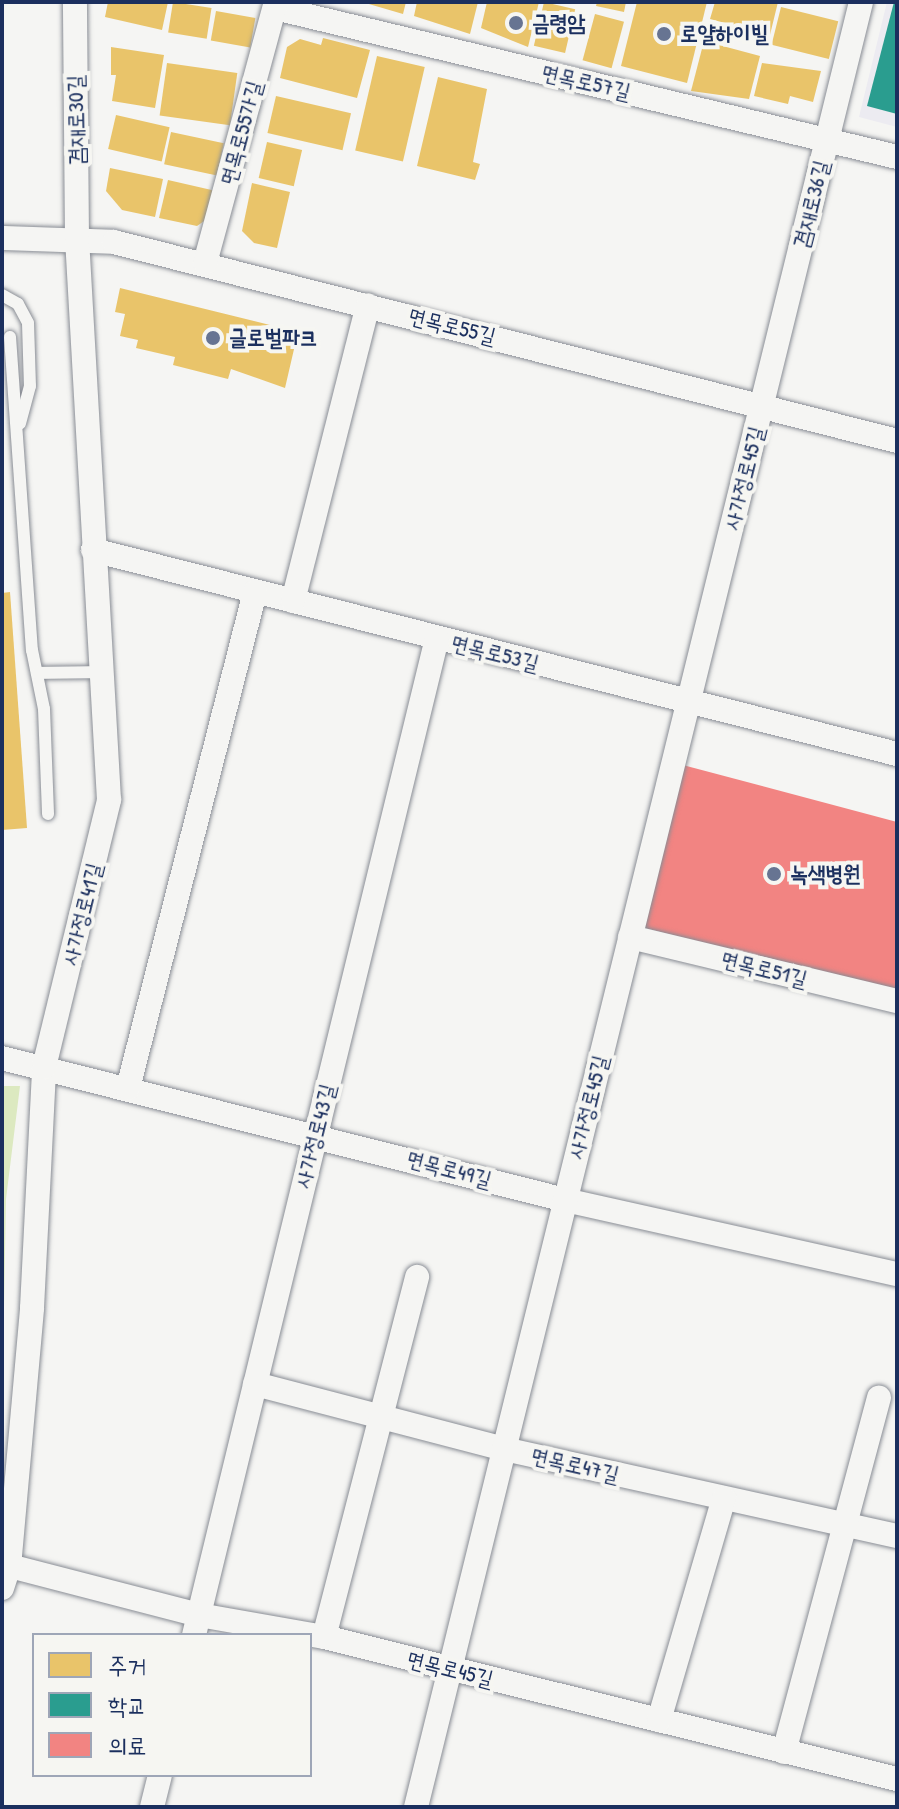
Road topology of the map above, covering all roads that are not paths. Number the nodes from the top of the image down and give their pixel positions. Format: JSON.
{"nodes":[{"id":1,"x":75,"y":2,"type":"edge"},
{"id":2,"x":861,"y":2,"type":"edge"},
{"id":3,"x":276,"y":5,"type":"edge"},
{"id":4,"x":827,"y":139,"type":"junction"},
{"id":5,"x":897,"y":157,"type":"edge"},
{"id":6,"x":2,"y":238,"type":"edge"},
{"id":7,"x":77,"y":239,"type":"junction"},
{"id":8,"x":205,"y":263,"type":"junction"},
{"id":9,"x":2,"y":295,"type":"edge"},
{"id":10,"x":368,"y":305,"type":"junction"},
{"id":11,"x":10,"y":337,"type":"dead end"},
{"id":12,"x":762,"y":406,"type":"junction"},
{"id":13,"x":17,"y":435,"type":"junction"},
{"id":14,"x":897,"y":441,"type":"edge"},
{"id":15,"x":93,"y":550,"type":"junction"},
{"id":16,"x":255,"y":592,"type":"junction"},
{"id":17,"x":293,"y":601,"type":"junction"},
{"id":18,"x":437,"y":638,"type":"junction"},
{"id":19,"x":101,"y":672,"type":"junction"},
{"id":20,"x":37,"y":673,"type":"junction"},
{"id":21,"x":689,"y":702,"type":"junction"},
{"id":22,"x":897,"y":754,"type":"edge"},
{"id":23,"x":48,"y":814,"type":"dead end"},
{"id":24,"x":630,"y":937,"type":"junction"},
{"id":25,"x":897,"y":1001,"type":"edge"},
{"id":26,"x":2,"y":1058,"type":"edge"},
{"id":27,"x":44,"y":1067,"type":"junction"},
{"id":28,"x":128,"y":1088,"type":"junction"},
{"id":29,"x":316,"y":1134,"type":"junction"},
{"id":30,"x":565,"y":1200,"type":"junction"},
{"id":31,"x":897,"y":1274,"type":"edge"},
{"id":32,"x":417,"y":1277,"type":"dead end"},
{"id":33,"x":255,"y":1384,"type":"junction"},
{"id":34,"x":879,"y":1398,"type":"dead end"},
{"id":35,"x":381,"y":1416,"type":"junction"},
{"id":36,"x":504,"y":1449,"type":"junction"},
{"id":37,"x":724,"y":1498,"type":"junction"},
{"id":38,"x":846,"y":1526,"type":"junction"},
{"id":39,"x":897,"y":1536,"type":"edge"},
{"id":40,"x":4,"y":1573,"type":"edge"},
{"id":41,"x":196,"y":1625,"type":"edge"},
{"id":42,"x":281,"y":1633,"type":"edge"},
{"id":43,"x":312,"y":1636,"type":"edge"},
{"id":44,"x":324,"y":1637,"type":"junction"},
{"id":45,"x":452,"y":1670,"type":"junction"},
{"id":46,"x":659,"y":1720,"type":"junction"},
{"id":47,"x":784,"y":1752,"type":"junction"},
{"id":48,"x":160,"y":1777,"type":"edge"},
{"id":49,"x":897,"y":1779,"type":"edge"},
{"id":50,"x":152,"y":1807,"type":"edge"},
{"id":51,"x":416,"y":1807,"type":"edge"}],
"edges":[{"from":1,"to":7,"type":"street","name":"겸재로30길"},
{"from":2,"to":4,"type":"street","name":"겸재로36길"},
{"from":3,"to":4,"type":"street","name":"면목로57길"},
{"from":3,"to":8,"type":"street","name":"면목로55가길"},
{"from":4,"to":5,"type":"street","name":"면목로57길"},
{"from":4,"to":12,"type":"street","name":"겸재로36길"},
{"from":6,"to":7,"type":"street","name":"면목로55길"},
{"from":7,"to":8,"type":"street","name":"면목로55길"},
{"from":7,"to":15,"type":"street","name":"사가정로41길"},
{"from":8,"to":10,"type":"street","name":"면목로55길"},
{"from":9,"to":13,"type":"lane"},
{"from":10,"to":12,"type":"street","name":"면목로55길"},
{"from":10,"to":17,"type":"street"},
{"from":11,"to":13,"type":"lane"},
{"from":12,"to":14,"type":"street","name":"면목로55길"},
{"from":12,"to":21,"type":"street","name":"사가정로45길"},
{"from":13,"to":20,"type":"lane"},
{"from":15,"to":16,"type":"street","name":"면목로53길"},
{"from":15,"to":19,"type":"street","name":"사가정로41길"},
{"from":16,"to":17,"type":"street","name":"면목로53길"},
{"from":16,"to":28,"type":"street"},
{"from":17,"to":18,"type":"street","name":"면목로53길"},
{"from":18,"to":21,"type":"street","name":"면목로53길"},
{"from":18,"to":29,"type":"street","name":"사가정로43길"},
{"from":19,"to":20,"type":"lane"},
{"from":19,"to":27,"type":"street","name":"사가정로41길"},
{"from":20,"to":23,"type":"lane"},
{"from":21,"to":22,"type":"street","name":"면목로53길"},
{"from":21,"to":24,"type":"street","name":"사가정로45길"},
{"from":24,"to":25,"type":"street","name":"면목로51길"},
{"from":24,"to":30,"type":"street","name":"사가정로45길"},
{"from":26,"to":27,"type":"street","name":"면목로49길"},
{"from":27,"to":28,"type":"street","name":"면목로49길"},
{"from":27,"to":40,"type":"street","name":"사가정로41길"},
{"from":28,"to":29,"type":"street","name":"면목로49길"},
{"from":29,"to":30,"type":"street","name":"면목로49길"},
{"from":29,"to":33,"type":"street","name":"사가정로43길"},
{"from":30,"to":31,"type":"street","name":"면목로49길"},
{"from":30,"to":36,"type":"street","name":"사가정로45길"},
{"from":32,"to":35,"type":"street"},
{"from":33,"to":35,"type":"street","name":"면목로47길"},
{"from":33,"to":41,"type":"street","name":"사가정로43길"},
{"from":34,"to":38,"type":"street"},
{"from":35,"to":36,"type":"street","name":"면목로47길"},
{"from":35,"to":44,"type":"street"},
{"from":36,"to":37,"type":"street","name":"면목로47길"},
{"from":36,"to":45,"type":"street","name":"사가정로45길"},
{"from":37,"to":38,"type":"street","name":"면목로47길"},
{"from":37,"to":46,"type":"street"},
{"from":38,"to":39,"type":"street","name":"면목로47길"},
{"from":38,"to":47,"type":"street"},
{"from":40,"to":41,"type":"street","name":"면목로45길"},
{"from":41,"to":42,"type":"street","name":"면목로45길"},
{"from":43,"to":44,"type":"street","name":"면목로45길"},
{"from":44,"to":45,"type":"street","name":"면목로45길"},
{"from":45,"to":46,"type":"street","name":"면목로45길"},
{"from":45,"to":51,"type":"street","name":"사가정로45길"},
{"from":46,"to":47,"type":"street","name":"면목로45길"},
{"from":47,"to":49,"type":"street","name":"면목로45길"},
{"from":48,"to":50,"type":"street"}]}
